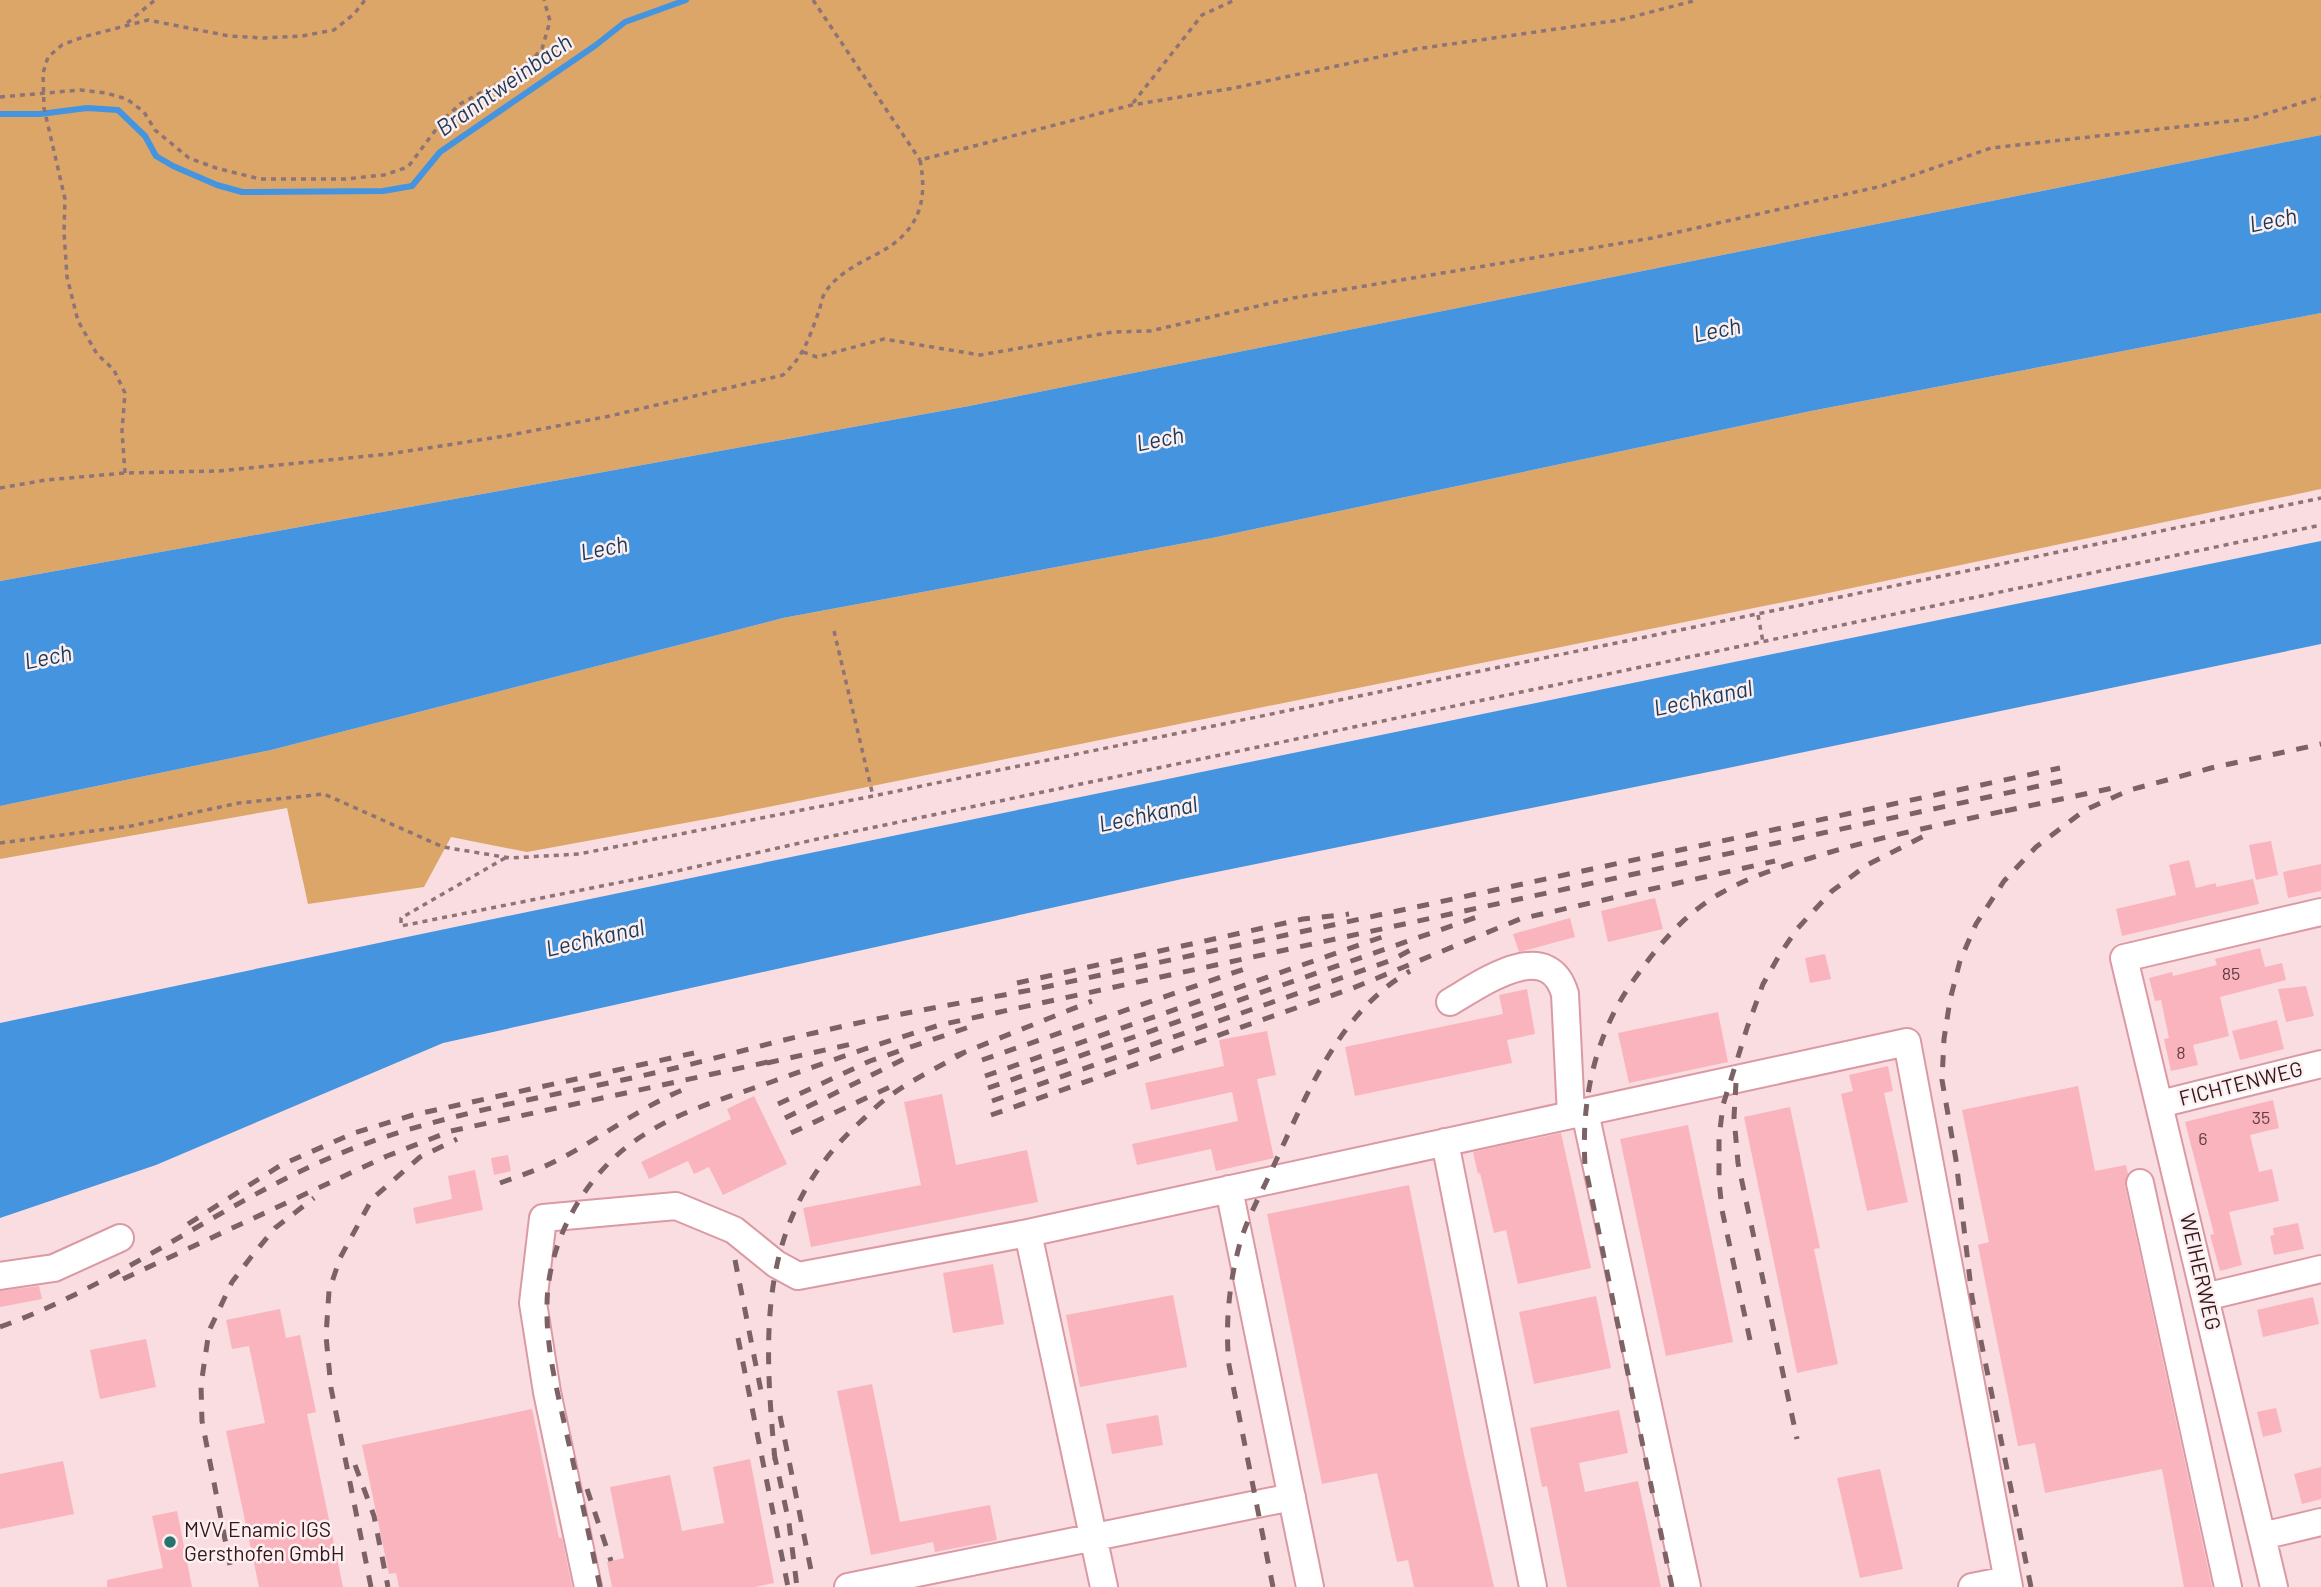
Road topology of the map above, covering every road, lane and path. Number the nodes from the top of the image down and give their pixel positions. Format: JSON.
{"nodes":[{"id":1,"x":155,"y":0,"type":"edge"},
{"id":2,"x":365,"y":0,"type":"edge"},
{"id":3,"x":544,"y":0,"type":"edge"},
{"id":4,"x":813,"y":0,"type":"edge"},
{"id":5,"x":1235,"y":0,"type":"edge"},
{"id":6,"x":1697,"y":0,"type":"edge"},
{"id":7,"x":125,"y":24,"type":"junction"},
{"id":8,"x":43,"y":92,"type":"junction"},
{"id":9,"x":0,"y":97,"type":"edge"},
{"id":10,"x":2321,"y":97,"type":"edge"},
{"id":11,"x":1132,"y":105,"type":"junction"},
{"id":12,"x":920,"y":160,"type":"junction"},
{"id":13,"x":803,"y":352,"type":"junction"},
{"id":14,"x":125,"y":473,"type":"junction"},
{"id":15,"x":0,"y":488,"type":"edge"},
{"id":16,"x":2321,"y":498,"type":"edge"},
{"id":17,"x":2321,"y":525,"type":"edge"},
{"id":18,"x":1758,"y":615,"type":"junction"},
{"id":19,"x":834,"y":631,"type":"dead end"},
{"id":20,"x":1763,"y":642,"type":"junction"},
{"id":21,"x":873,"y":796,"type":"junction"},
{"id":22,"x":0,"y":843,"type":"edge"},
{"id":23,"x":505,"y":858,"type":"junction"},
{"id":24,"x":2321,"y":912,"type":"edge"},
{"id":25,"x":1450,"y":1002,"type":"dead end"},
{"id":26,"x":2321,"y":1064,"type":"edge"},
{"id":27,"x":2160,"y":1104,"type":"junction"},
{"id":28,"x":1578,"y":1114,"type":"junction"},
{"id":29,"x":1445,"y":1142,"type":"junction"},
{"id":30,"x":2140,"y":1183,"type":"dead end"},
{"id":31,"x":1229,"y":1189,"type":"junction"},
{"id":32,"x":1028,"y":1233,"type":"junction"},
{"id":33,"x":120,"y":1238,"type":"dead end"},
{"id":34,"x":2321,"y":1269,"type":"edge"},
{"id":35,"x":0,"y":1276,"type":"edge"},
{"id":36,"x":2205,"y":1297,"type":"junction"},
{"id":37,"x":1292,"y":1497,"type":"junction"},
{"id":38,"x":2321,"y":1522,"type":"edge"},
{"id":39,"x":2262,"y":1536,"type":"junction"},
{"id":40,"x":1093,"y":1539,"type":"junction"},
{"id":41,"x":2008,"y":1583,"type":"edge"},
{"id":42,"x":588,"y":1587,"type":"edge"},
{"id":43,"x":848,"y":1587,"type":"edge"},
{"id":44,"x":1104,"y":1587,"type":"edge"},
{"id":45,"x":1310,"y":1587,"type":"edge"},
{"id":46,"x":1533,"y":1587,"type":"edge"},
{"id":47,"x":1688,"y":1587,"type":"edge"},
{"id":48,"x":1972,"y":1587,"type":"edge"},
{"id":49,"x":2228,"y":1587,"type":"edge"},
{"id":50,"x":2274,"y":1587,"type":"edge"}],
"edges":[{"from":1,"to":7,"type":"path"},
{"from":2,"to":7,"type":"path"},
{"from":3,"to":8,"type":"path"},
{"from":4,"to":12,"type":"path"},
{"from":5,"to":11,"type":"path"},
{"from":6,"to":11,"type":"path"},
{"from":7,"to":8,"type":"path"},
{"from":8,"to":9,"type":"path"},
{"from":8,"to":14,"type":"path"},
{"from":10,"to":13,"type":"path"},
{"from":11,"to":12,"type":"path"},
{"from":12,"to":13,"type":"path"},
{"from":13,"to":14,"type":"path"},
{"from":14,"to":15,"type":"path"},
{"from":16,"to":18,"type":"path"},
{"from":17,"to":20,"type":"path"},
{"from":18,"to":20,"type":"path"},
{"from":18,"to":21,"type":"path"},
{"from":19,"to":21,"type":"path"},
{"from":20,"to":23,"type":"path"},
{"from":21,"to":23,"type":"path"},
{"from":22,"to":23,"type":"path"},
{"from":24,"to":27,"type":"street","name":"WEIHERWEG"},
{"from":25,"to":28,"type":"street"},
{"from":26,"to":27,"type":"street","name":"FICHTENWEG"},
{"from":27,"to":36,"type":"street","name":"WEIHERWEG"},
{"from":28,"to":29,"type":"street"},
{"from":28,"to":41,"type":"street"},
{"from":28,"to":47,"type":"street"},
{"from":29,"to":31,"type":"street"},
{"from":29,"to":46,"type":"street"},
{"from":30,"to":49,"type":"street"},
{"from":31,"to":32,"type":"street"},
{"from":31,"to":37,"type":"street"},
{"from":32,"to":40,"type":"street"},
{"from":32,"to":42,"type":"street"},
{"from":33,"to":35,"type":"street"},
{"from":34,"to":36,"type":"street"},
{"from":36,"to":39,"type":"street","name":"WEIHERWEG"},
{"from":37,"to":40,"type":"street"},
{"from":37,"to":45,"type":"street"},
{"from":38,"to":39,"type":"street"},
{"from":39,"to":50,"type":"street","name":"WEIHERWEG"},
{"from":40,"to":43,"type":"street"},
{"from":40,"to":44,"type":"street"},
{"from":41,"to":48,"type":"street"}]}
